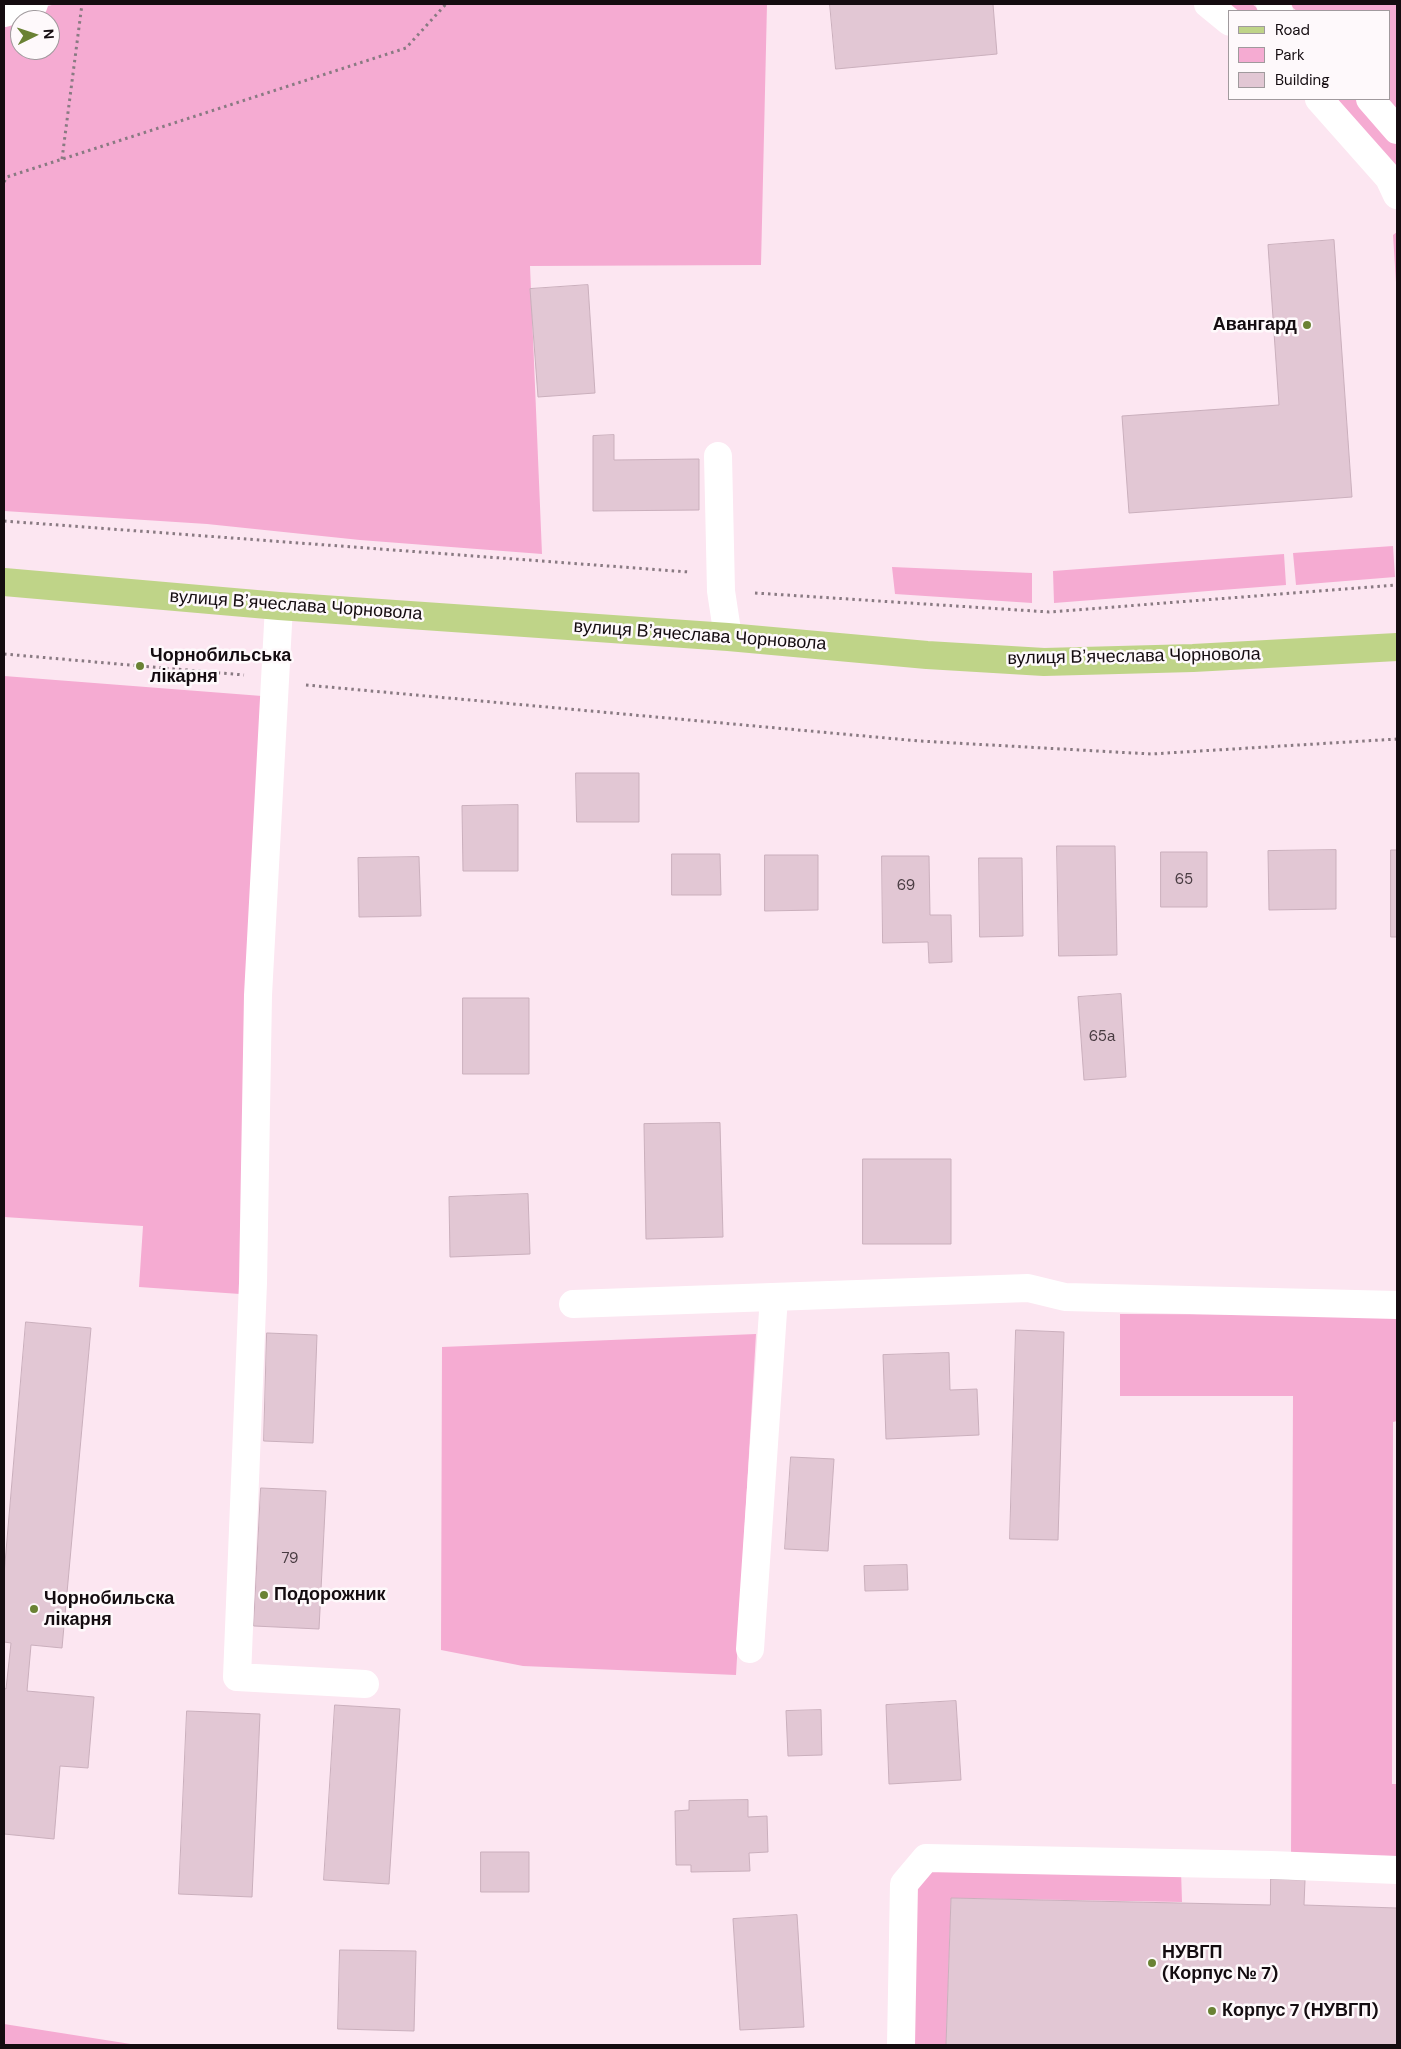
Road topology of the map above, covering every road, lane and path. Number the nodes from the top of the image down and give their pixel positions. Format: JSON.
{"nodes":[{"id":1,"x":34,"y":4,"type":"edge"},
{"id":2,"x":82,"y":4,"type":"edge"},
{"id":3,"x":446,"y":4,"type":"edge"},
{"id":4,"x":1208,"y":4,"type":"edge"},
{"id":5,"x":4,"y":13,"type":"edge"},
{"id":6,"x":1228,"y":20,"type":"edge"},
{"id":7,"x":1320,"y":100,"type":"edge"},
{"id":8,"x":1371,"y":100,"type":"edge"},
{"id":9,"x":1397,"y":130,"type":"edge"},
{"id":10,"x":62,"y":159,"type":"junction"},
{"id":11,"x":5,"y":177,"type":"edge"},
{"id":12,"x":4,"y":182,"type":"edge"},
{"id":13,"x":1397,"y":194,"type":"edge"},
{"id":14,"x":718,"y":456,"type":"dead end"},
{"id":15,"x":4,"y":521,"type":"edge"},
{"id":16,"x":4,"y":582,"type":"edge"},
{"id":17,"x":1397,"y":585,"type":"edge"},
{"id":18,"x":721,"y":591,"type":"junction"},
{"id":19,"x":279,"y":606,"type":"junction"},
{"id":20,"x":728,"y":637,"type":"junction"},
{"id":21,"x":1397,"y":647,"type":"edge"},
{"id":22,"x":4,"y":654,"type":"edge"},
{"id":23,"x":274,"y":678,"type":"junction"},
{"id":24,"x":1397,"y":739,"type":"edge"},
{"id":25,"x":774,"y":1297,"type":"junction"},
{"id":26,"x":573,"y":1304,"type":"dead end"},
{"id":27,"x":1397,"y":1305,"type":"edge"},
{"id":28,"x":750,"y":1649,"type":"dead end"},
{"id":29,"x":365,"y":1684,"type":"dead end"},
{"id":30,"x":1397,"y":1870,"type":"edge"},
{"id":31,"x":901,"y":2045,"type":"edge"}],
"edges":[{"from":1,"to":5,"type":"lane"},
{"from":2,"to":10,"type":"path"},
{"from":3,"to":10,"type":"path"},
{"from":4,"to":6,"type":"lane"},
{"from":7,"to":13,"type":"lane"},
{"from":8,"to":9,"type":"lane"},
{"from":10,"to":11,"type":"path"},
{"from":11,"to":12,"type":"path"},
{"from":14,"to":18,"type":"lane"},
{"from":15,"to":18,"type":"path"},
{"from":16,"to":19,"type":"main road","name":"вулиця Вʼячеслава Чорновола"},
{"from":17,"to":18,"type":"path"},
{"from":18,"to":20,"type":"lane"},
{"from":19,"to":20,"type":"main road","name":"вулиця Вʼячеслава Чорновола"},
{"from":19,"to":23,"type":"lane"},
{"from":20,"to":21,"type":"main road","name":"вулиця Вʼячеслава Чорновола"},
{"from":22,"to":23,"type":"path"},
{"from":23,"to":24,"type":"path"},
{"from":23,"to":29,"type":"lane"},
{"from":25,"to":26,"type":"lane"},
{"from":25,"to":27,"type":"lane"},
{"from":25,"to":28,"type":"lane"},
{"from":30,"to":31,"type":"lane"}]}
